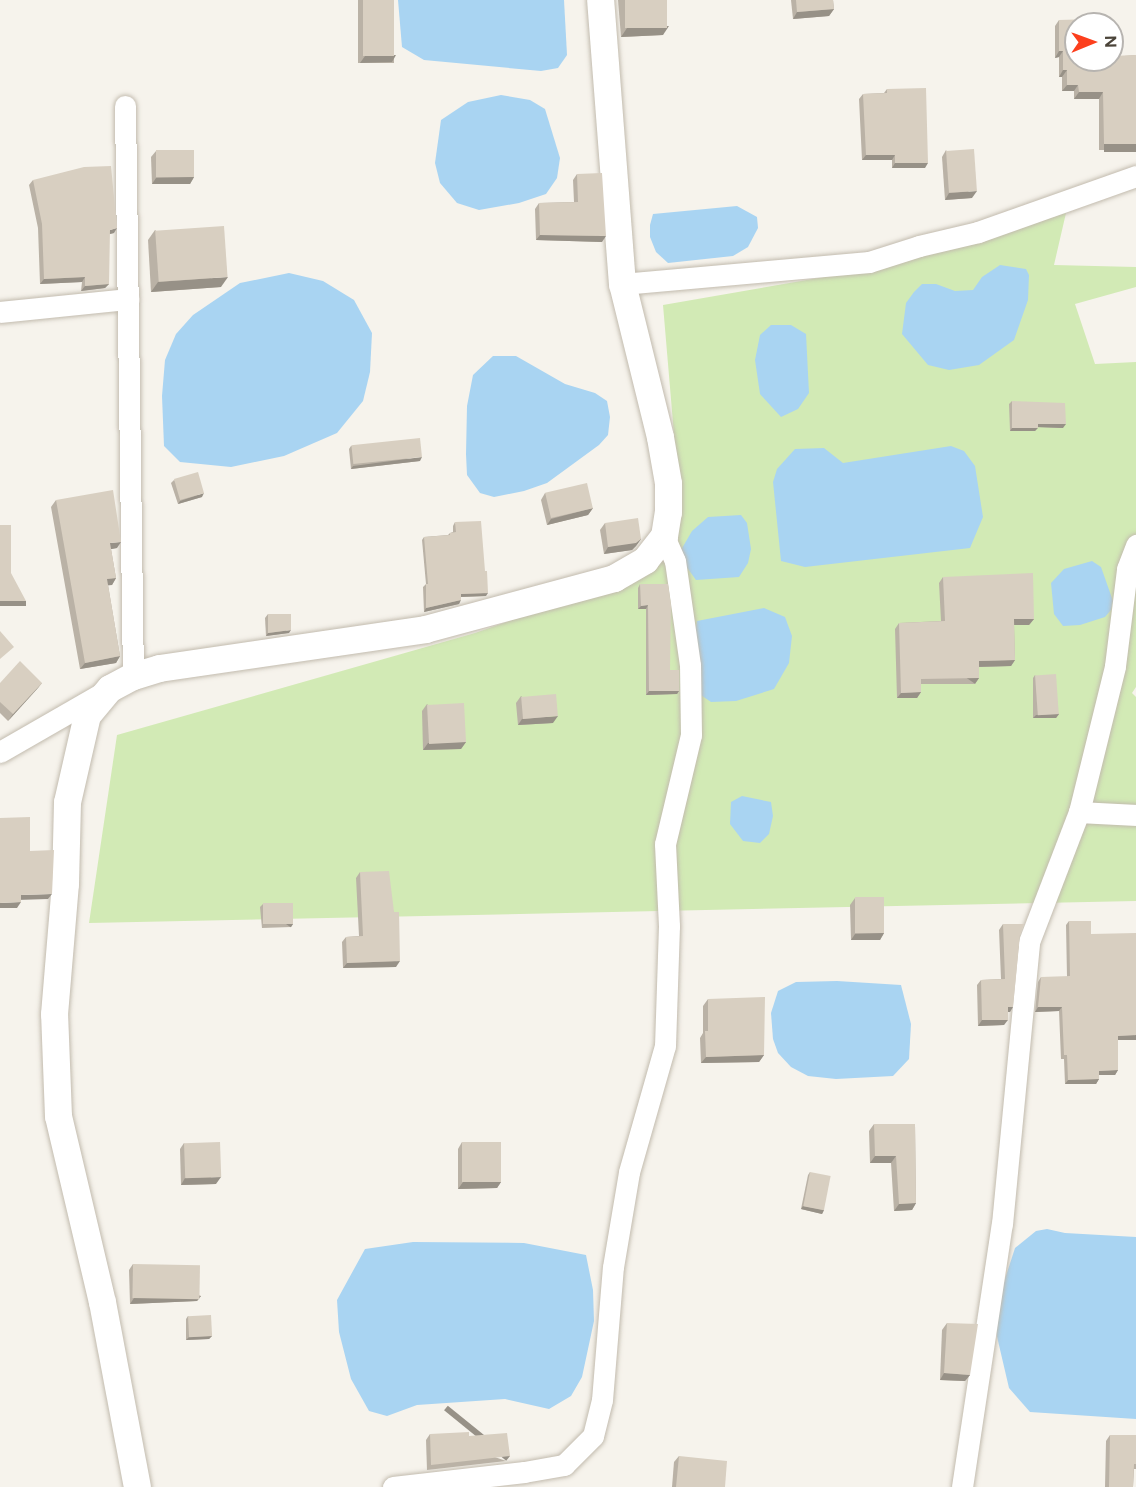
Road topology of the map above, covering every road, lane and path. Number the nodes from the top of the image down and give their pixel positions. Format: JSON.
{"nodes":[{"id":1,"x":600,"y":0,"type":"edge"},
{"id":2,"x":125,"y":106,"type":"dead end"},
{"id":3,"x":1136,"y":176,"type":"edge"},
{"id":4,"x":622,"y":284,"type":"junction"},
{"id":5,"x":128,"y":299,"type":"junction"},
{"id":6,"x":0,"y":312,"type":"edge"},
{"id":7,"x":663,"y":536,"type":"junction"},
{"id":8,"x":1136,"y":545,"type":"edge"},
{"id":9,"x":122,"y":682,"type":"junction"},
{"id":10,"x":0,"y":752,"type":"edge"},
{"id":11,"x":1079,"y":812,"type":"junction"},
{"id":12,"x":1136,"y":815,"type":"edge"},
{"id":13,"x":137,"y":1487,"type":"edge"},
{"id":14,"x":393,"y":1487,"type":"edge"},
{"id":15,"x":962,"y":1487,"type":"edge"}],
"edges":[{"from":1,"to":4,"type":"street"},
{"from":2,"to":5,"type":"street"},
{"from":3,"to":4,"type":"street"},
{"from":4,"to":7,"type":"street"},
{"from":5,"to":6,"type":"street"},
{"from":5,"to":9,"type":"street"},
{"from":7,"to":9,"type":"street"},
{"from":7,"to":14,"type":"street"},
{"from":8,"to":11,"type":"street"},
{"from":9,"to":10,"type":"street"},
{"from":9,"to":13,"type":"street"},
{"from":11,"to":12,"type":"street"},
{"from":11,"to":15,"type":"street"}]}
